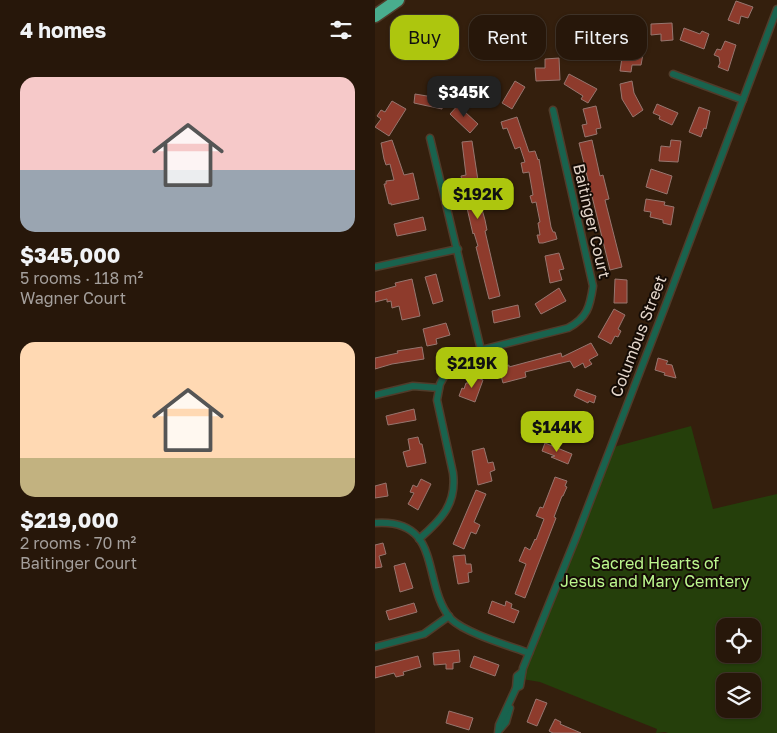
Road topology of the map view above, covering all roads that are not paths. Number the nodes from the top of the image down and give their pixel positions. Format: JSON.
{"nodes":[{"id":1,"x":398,"y":0,"type":"edge"},
{"id":2,"x":777,"y":9,"type":"edge"},
{"id":3,"x":375,"y":16,"type":"edge"},
{"id":4,"x":673,"y":74,"type":"dead end"},
{"id":5,"x":743,"y":100,"type":"junction"},
{"id":6,"x":553,"y":110,"type":"dead end"},
{"id":7,"x":430,"y":138,"type":"dead end"},
{"id":8,"x":458,"y":249,"type":"junction"},
{"id":9,"x":375,"y":267,"type":"edge"},
{"id":10,"x":481,"y":350,"type":"junction"},
{"id":11,"x":439,"y":388,"type":"junction"},
{"id":12,"x":375,"y":395,"type":"edge"},
{"id":13,"x":375,"y":523,"type":"edge"},
{"id":14,"x":419,"y":539,"type":"junction"},
{"id":15,"x":449,"y":616,"type":"junction"},
{"id":16,"x":375,"y":647,"type":"edge"},
{"id":17,"x":529,"y":653,"type":"junction"},
{"id":18,"x":499,"y":731,"type":"edge"}],
"edges":[{"from":1,"to":3,"type":"highway"},
{"from":2,"to":5,"type":"street","name":"Columbus Street"},
{"from":4,"to":5,"type":"street"},
{"from":5,"to":17,"type":"street","name":"Columbus Street"},
{"from":6,"to":10,"type":"street","name":"Baitinger Court"},
{"from":7,"to":8,"type":"street"},
{"from":8,"to":9,"type":"street"},
{"from":8,"to":10,"type":"street"},
{"from":10,"to":11,"type":"street","name":"Baitinger Court"},
{"from":11,"to":12,"type":"street"},
{"from":11,"to":14,"type":"street"},
{"from":13,"to":14,"type":"street"},
{"from":14,"to":15,"type":"street"},
{"from":15,"to":16,"type":"street"},
{"from":15,"to":17,"type":"street"},
{"from":17,"to":18,"type":"street","name":"Columbus Street"}]}
